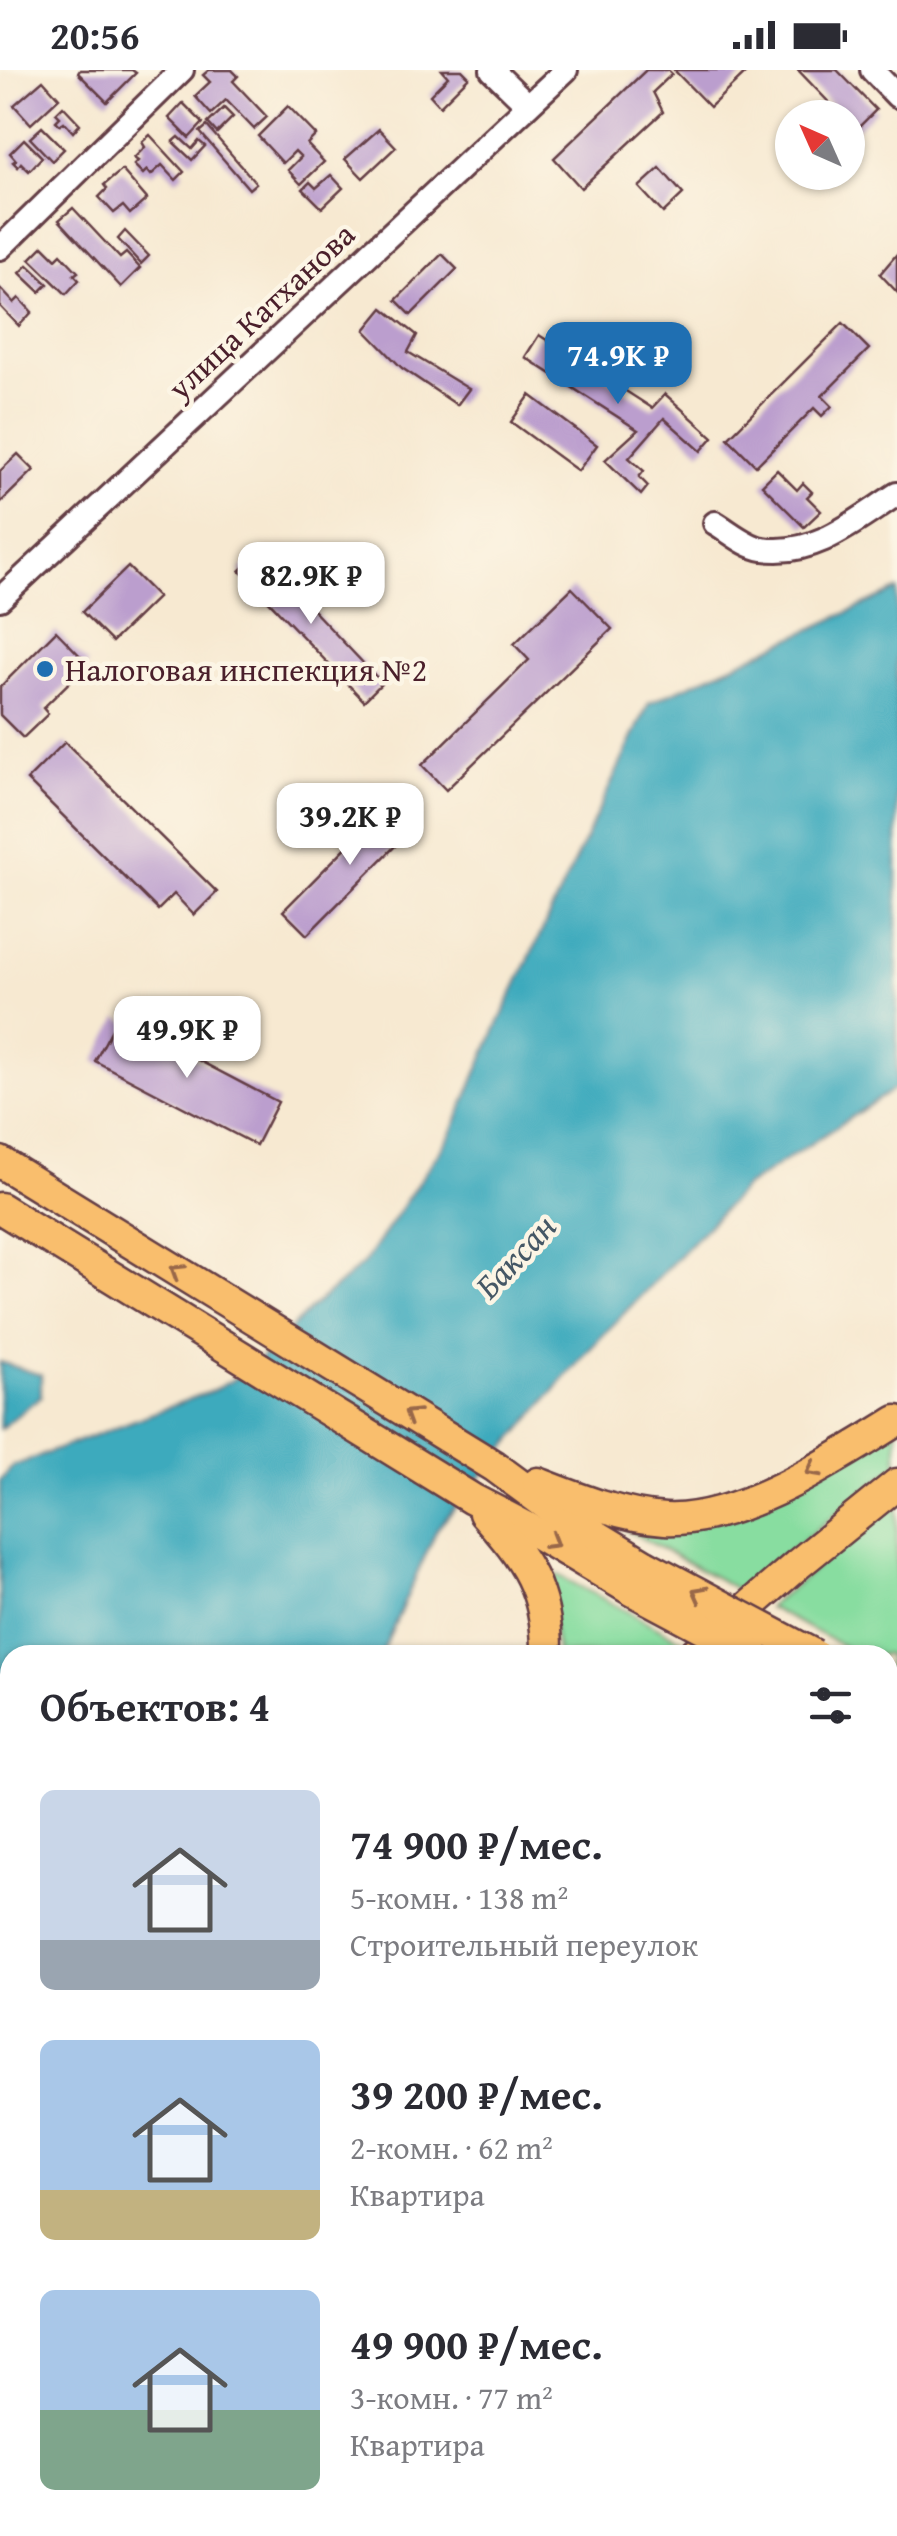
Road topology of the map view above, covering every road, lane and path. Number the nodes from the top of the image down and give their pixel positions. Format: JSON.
{"nodes":[{"id":1,"x":182,"y":70,"type":"edge"},
{"id":2,"x":492,"y":70,"type":"edge"},
{"id":3,"x":566,"y":70,"type":"edge"},
{"id":4,"x":872,"y":70,"type":"edge"},
{"id":5,"x":897,"y":96,"type":"edge"},
{"id":6,"x":528,"y":105,"type":"junction"},
{"id":7,"x":0,"y":248,"type":"edge"},
{"id":8,"x":897,"y":494,"type":"edge"},
{"id":9,"x":716,"y":523,"type":"dead end"},
{"id":10,"x":0,"y":598,"type":"edge"},
{"id":11,"x":0,"y":1162,"type":"edge"},
{"id":12,"x":0,"y":1208,"type":"edge"},
{"id":13,"x":897,"y":1421,"type":"edge"},
{"id":14,"x":494,"y":1466,"type":"junction"},
{"id":15,"x":897,"y":1484,"type":"edge"},
{"id":16,"x":472,"y":1500,"type":"junction"},
{"id":17,"x":638,"y":1577,"type":"junction"},
{"id":18,"x":547,"y":1645,"type":"edge"},
{"id":19,"x":705,"y":1645,"type":"edge"},
{"id":20,"x":739,"y":1645,"type":"edge"},
{"id":21,"x":791,"y":1645,"type":"edge"}],
"edges":[{"from":1,"to":7,"type":"street"},
{"from":2,"to":6,"type":"street"},
{"from":3,"to":6,"type":"street","name":"улица Катханова"},
{"from":4,"to":5,"type":"street"},
{"from":6,"to":10,"type":"street","name":"улица Катханова"},
{"from":8,"to":9,"type":"street"},
{"from":14,"to":11,"type":"main road","one_way":true},
{"from":12,"to":16,"type":"main road"},
{"from":13,"to":14,"type":"main road","one_way":true},
{"from":14,"to":17,"type":"main road"},
{"from":15,"to":19,"type":"main road"},
{"from":16,"to":17,"type":"main road","one_way":true},
{"from":16,"to":18,"type":"main road"},
{"from":17,"to":20,"type":"main road","bridge":true},
{"from":21,"to":17,"type":"main road","one_way":true,"bridge":true}]}
